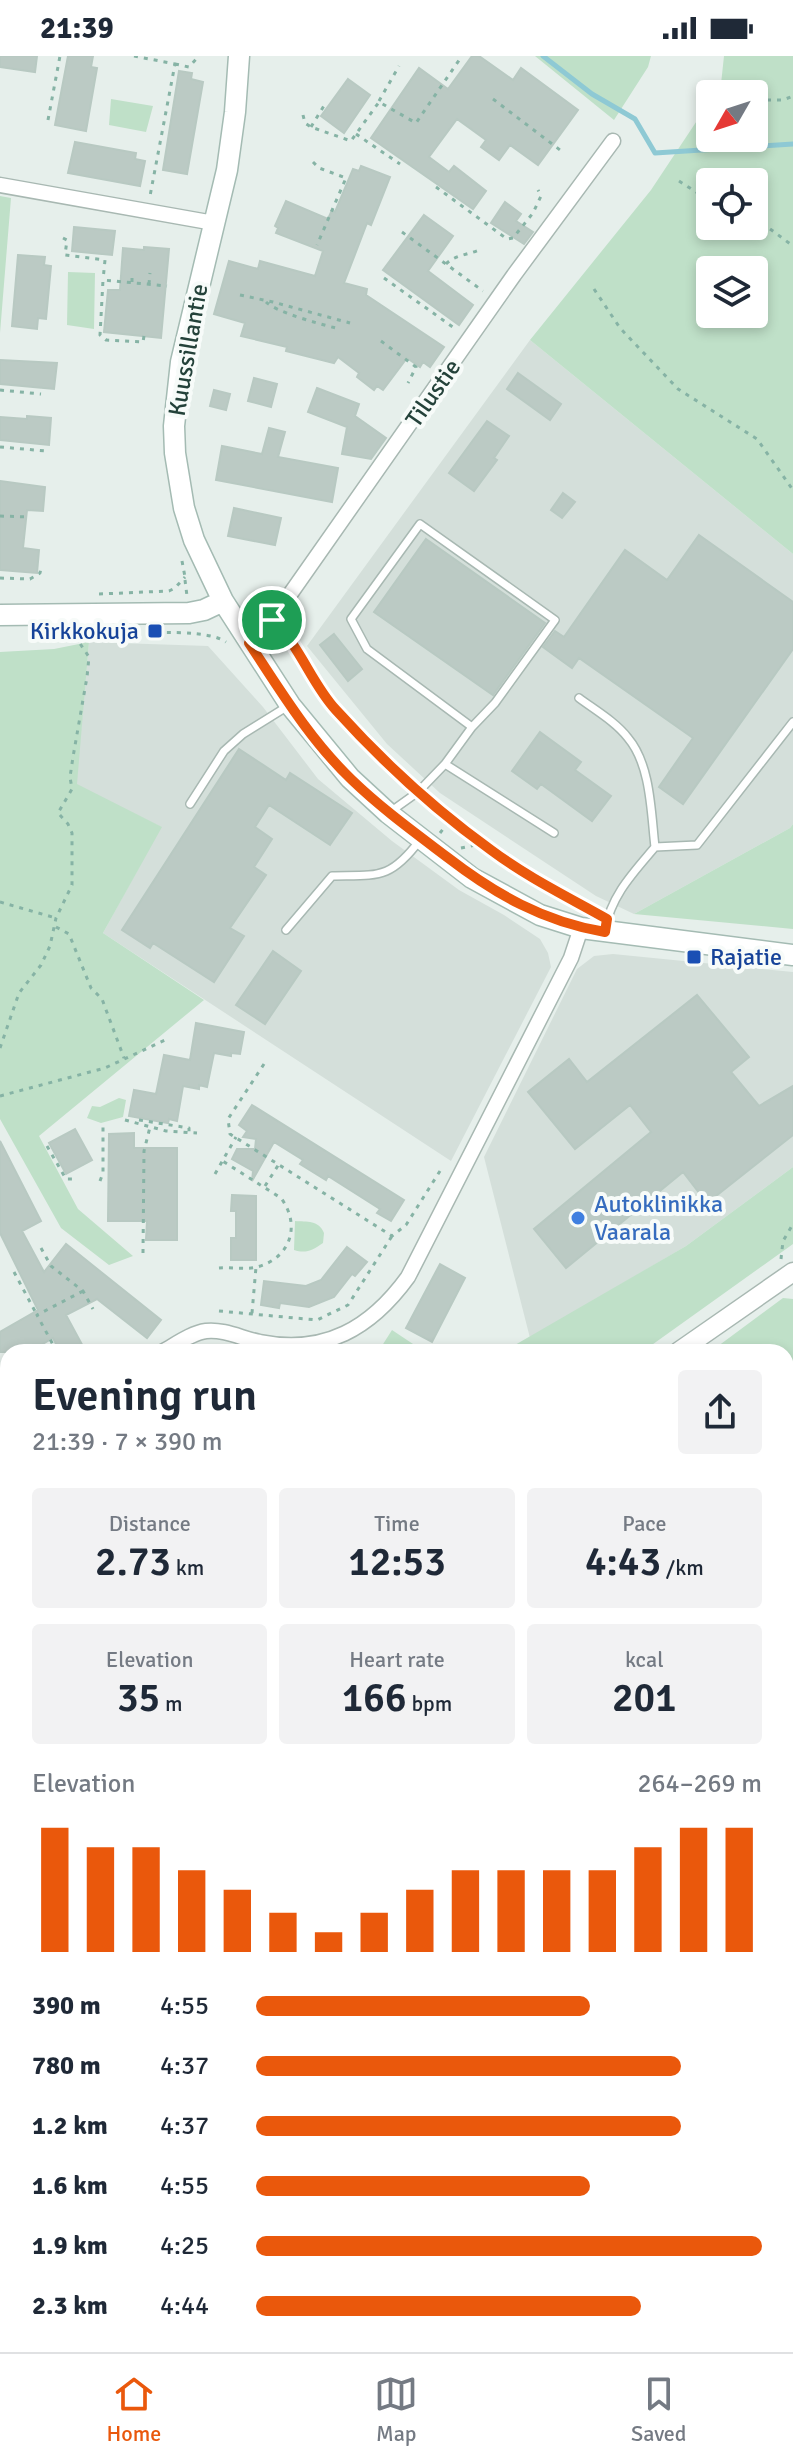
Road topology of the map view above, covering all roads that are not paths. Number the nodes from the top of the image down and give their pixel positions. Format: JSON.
{"nodes":[{"id":1,"x":239,"y":56,"type":"edge"},
{"id":2,"x":613,"y":141,"type":"dead end"},
{"id":3,"x":0,"y":185,"type":"edge"},
{"id":4,"x":214,"y":223,"type":"junction"},
{"id":5,"x":232,"y":598,"type":"junction"},
{"id":6,"x":0,"y":615,"type":"edge"},
{"id":7,"x":241,"y":644,"type":"junction"},
{"id":8,"x":579,"y":698,"type":"dead end"},
{"id":9,"x":290,"y":705,"type":"junction"},
{"id":10,"x":793,"y":722,"type":"edge"},
{"id":11,"x":472,"y":727,"type":"junction"},
{"id":12,"x":445,"y":764,"type":"junction"},
{"id":13,"x":190,"y":804,"type":"dead end"},
{"id":14,"x":388,"y":813,"type":"junction"},
{"id":15,"x":554,"y":833,"type":"dead end"},
{"id":16,"x":431,"y":836,"type":"junction"},
{"id":17,"x":655,"y":847,"type":"junction"},
{"id":18,"x":606,"y":925,"type":"junction"},
{"id":19,"x":581,"y":928,"type":"junction"},
{"id":20,"x":286,"y":930,"type":"dead end"},
{"id":21,"x":793,"y":955,"type":"edge"},
{"id":22,"x":789,"y":1274,"type":"edge"},
{"id":23,"x":178,"y":1344,"type":"edge"},
{"id":24,"x":269,"y":1344,"type":"edge"},
{"id":25,"x":304,"y":1344,"type":"edge"},
{"id":26,"x":689,"y":1344,"type":"edge"}],
"edges":[{"from":1,"to":4,"type":"main road","name":"Kuussillantie"},
{"from":2,"to":7,"type":"street","name":"Tilustie"},
{"from":3,"to":4,"type":"street"},
{"from":4,"to":5,"type":"main road","name":"Kuussillantie"},
{"from":5,"to":6,"type":"main road"},
{"from":5,"to":7,"type":"main road","name":"Kuussillantie"},
{"from":7,"to":9,"type":"main road","name":"Kuussillantie"},
{"from":8,"to":17,"type":"lane"},
{"from":9,"to":13,"type":"lane"},
{"from":9,"to":14,"type":"main road","name":"Kuussillantie"},
{"from":10,"to":17,"type":"lane"},
{"from":11,"to":11,"type":"lane"},
{"from":11,"to":12,"type":"lane"},
{"from":12,"to":14,"type":"lane"},
{"from":12,"to":15,"type":"lane"},
{"from":14,"to":16,"type":"main road","name":"Kuussillantie"},
{"from":16,"to":19,"type":"main road","name":"Kuussillantie"},
{"from":16,"to":20,"type":"lane"},
{"from":17,"to":18,"type":"lane"},
{"from":18,"to":19,"type":"main road","name":"Kuussillantie"},
{"from":18,"to":21,"type":"main road","name":"Kuussillantie"},
{"from":19,"to":25,"type":"street"},
{"from":22,"to":26,"type":"street"},
{"from":23,"to":24,"type":"street"}]}
